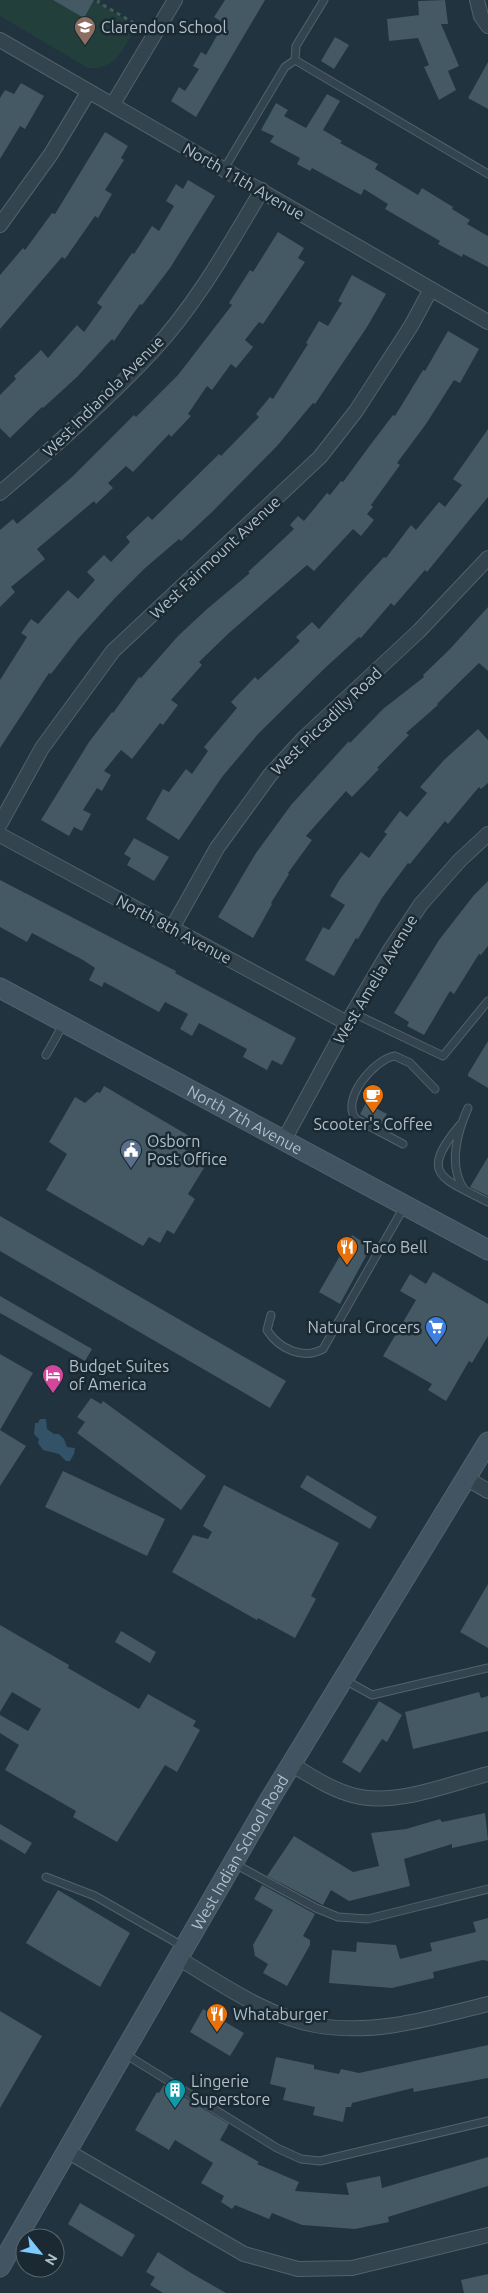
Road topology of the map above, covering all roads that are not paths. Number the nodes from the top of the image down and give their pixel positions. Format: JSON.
{"nodes":[{"id":1,"x":174,"y":0,"type":"edge"},
{"id":2,"x":324,"y":0,"type":"edge"},
{"id":3,"x":476,"y":0,"type":"edge"},
{"id":4,"x":484,"y":21,"type":"edge"},
{"id":5,"x":0,"y":40,"type":"edge"},
{"id":6,"x":295,"y":60,"type":"junction"},
{"id":7,"x":89,"y":91,"type":"junction"},
{"id":8,"x":113,"y":104,"type":"junction"},
{"id":9,"x":224,"y":169,"type":"junction"},
{"id":10,"x":488,"y":174,"type":"edge"},
{"id":11,"x":262,"y":190,"type":"junction"},
{"id":12,"x":0,"y":225,"type":"edge"},
{"id":13,"x":431,"y":289,"type":"junction"},
{"id":14,"x":488,"y":322,"type":"edge"},
{"id":15,"x":0,"y":493,"type":"edge"},
{"id":16,"x":488,"y":558,"type":"edge"},
{"id":17,"x":0,"y":824,"type":"edge"},
{"id":18,"x":488,"y":834,"type":"edge"},
{"id":19,"x":0,"y":835,"type":"edge"},
{"id":20,"x":172,"y":928,"type":"junction"},
{"id":21,"x":0,"y":988,"type":"edge"},
{"id":22,"x":488,"y":1001,"type":"edge"},
{"id":23,"x":350,"y":1018,"type":"junction"},
{"id":24,"x":64,"y":1022,"type":"junction"},
{"id":25,"x":46,"y":1055,"type":"dead end"},
{"id":26,"x":435,"y":1089,"type":"dead end"},
{"id":27,"x":468,"y":1108,"type":"dead end"},
{"id":28,"x":460,"y":1125,"type":"junction"},
{"id":29,"x":284,"y":1140,"type":"junction"},
{"id":30,"x":403,"y":1144,"type":"dead end"},
{"id":31,"x":464,"y":1190,"type":"junction"},
{"id":32,"x":488,"y":1202,"type":"edge"},
{"id":33,"x":404,"y":1205,"type":"junction"},
{"id":34,"x":488,"y":1250,"type":"edge"},
{"id":35,"x":271,"y":1316,"type":"dead end"},
{"id":36,"x":488,"y":1442,"type":"edge"},
{"id":37,"x":466,"y":1478,"type":"junction"},
{"id":38,"x":488,"y":1491,"type":"edge"},
{"id":39,"x":488,"y":1668,"type":"edge"},
{"id":40,"x":343,"y":1680,"type":"junction"},
{"id":41,"x":290,"y":1764,"type":"junction"},
{"id":42,"x":488,"y":1774,"type":"edge"},
{"id":43,"x":233,"y":1863,"type":"junction"},
{"id":44,"x":46,"y":1877,"type":"dead end"},
{"id":45,"x":488,"y":1889,"type":"edge"},
{"id":46,"x":181,"y":1953,"type":"junction"},
{"id":47,"x":488,"y":2004,"type":"edge"},
{"id":48,"x":123,"y":2053,"type":"junction"},
{"id":49,"x":488,"y":2121,"type":"edge"},
{"id":50,"x":67,"y":2151,"type":"junction"},
{"id":51,"x":488,"y":2235,"type":"edge"},
{"id":52,"x":0,"y":2267,"type":"edge"}],
"edges":[{"from":1,"to":8,"type":"street"},
{"from":2,"to":6,"type":"lane"},
{"from":3,"to":4,"type":"street"},
{"from":5,"to":7,"type":"street","name":"North 11th Avenue"},
{"from":6,"to":9,"type":"lane"},
{"from":6,"to":10,"type":"lane"},
{"from":7,"to":8,"type":"street","name":"North 11th Avenue"},
{"from":7,"to":12,"type":"street"},
{"from":8,"to":9,"type":"street","name":"North 11th Avenue"},
{"from":9,"to":11,"type":"street","name":"North 11th Avenue"},
{"from":11,"to":13,"type":"street","name":"North 11th Avenue"},
{"from":11,"to":15,"type":"street","name":"West Indianola Avenue"},
{"from":13,"to":14,"type":"street","name":"North 11th Avenue"},
{"from":13,"to":17,"type":"street","name":"West Fairmount Avenue"},
{"from":16,"to":20,"type":"street","name":"West Piccadilly Road"},
{"from":18,"to":23,"type":"street","name":"West Amelia Avenue"},
{"from":19,"to":20,"type":"street","name":"North 8th Avenue"},
{"from":20,"to":23,"type":"street","name":"North 8th Avenue"},
{"from":21,"to":24,"type":"main road","name":"North 7th Avenue"},
{"from":22,"to":23,"type":"lane"},
{"from":23,"to":29,"type":"street","name":"West Amelia Avenue"},
{"from":24,"to":25,"type":"lane"},
{"from":24,"to":29,"type":"main road","name":"North 7th Avenue"},
{"from":26,"to":30,"type":"lane"},
{"from":27,"to":28,"type":"lane"},
{"from":28,"to":31,"type":"lane"},
{"from":28,"to":31,"type":"lane"},
{"from":29,"to":33,"type":"main road","name":"North 7th Avenue"},
{"from":31,"to":32,"type":"lane"},
{"from":33,"to":34,"type":"main road","name":"North 7th Avenue"},
{"from":33,"to":35,"type":"lane"},
{"from":36,"to":37,"type":"main road","name":"West Indian School Road"},
{"from":37,"to":38,"type":"street"},
{"from":37,"to":40,"type":"main road","name":"West Indian School Road"},
{"from":39,"to":40,"type":"lane"},
{"from":40,"to":41,"type":"main road","name":"West Indian School Road"},
{"from":41,"to":42,"type":"street"},
{"from":41,"to":43,"type":"main road","name":"West Indian School Road"},
{"from":43,"to":45,"type":"lane"},
{"from":43,"to":46,"type":"main road","name":"West Indian School Road"},
{"from":44,"to":46,"type":"lane"},
{"from":46,"to":47,"type":"street"},
{"from":46,"to":48,"type":"main road","name":"West Indian School Road"},
{"from":48,"to":49,"type":"lane"},
{"from":48,"to":50,"type":"main road","name":"West Indian School Road"},
{"from":50,"to":51,"type":"street"},
{"from":50,"to":52,"type":"main road","name":"West Indian School Road"}]}
